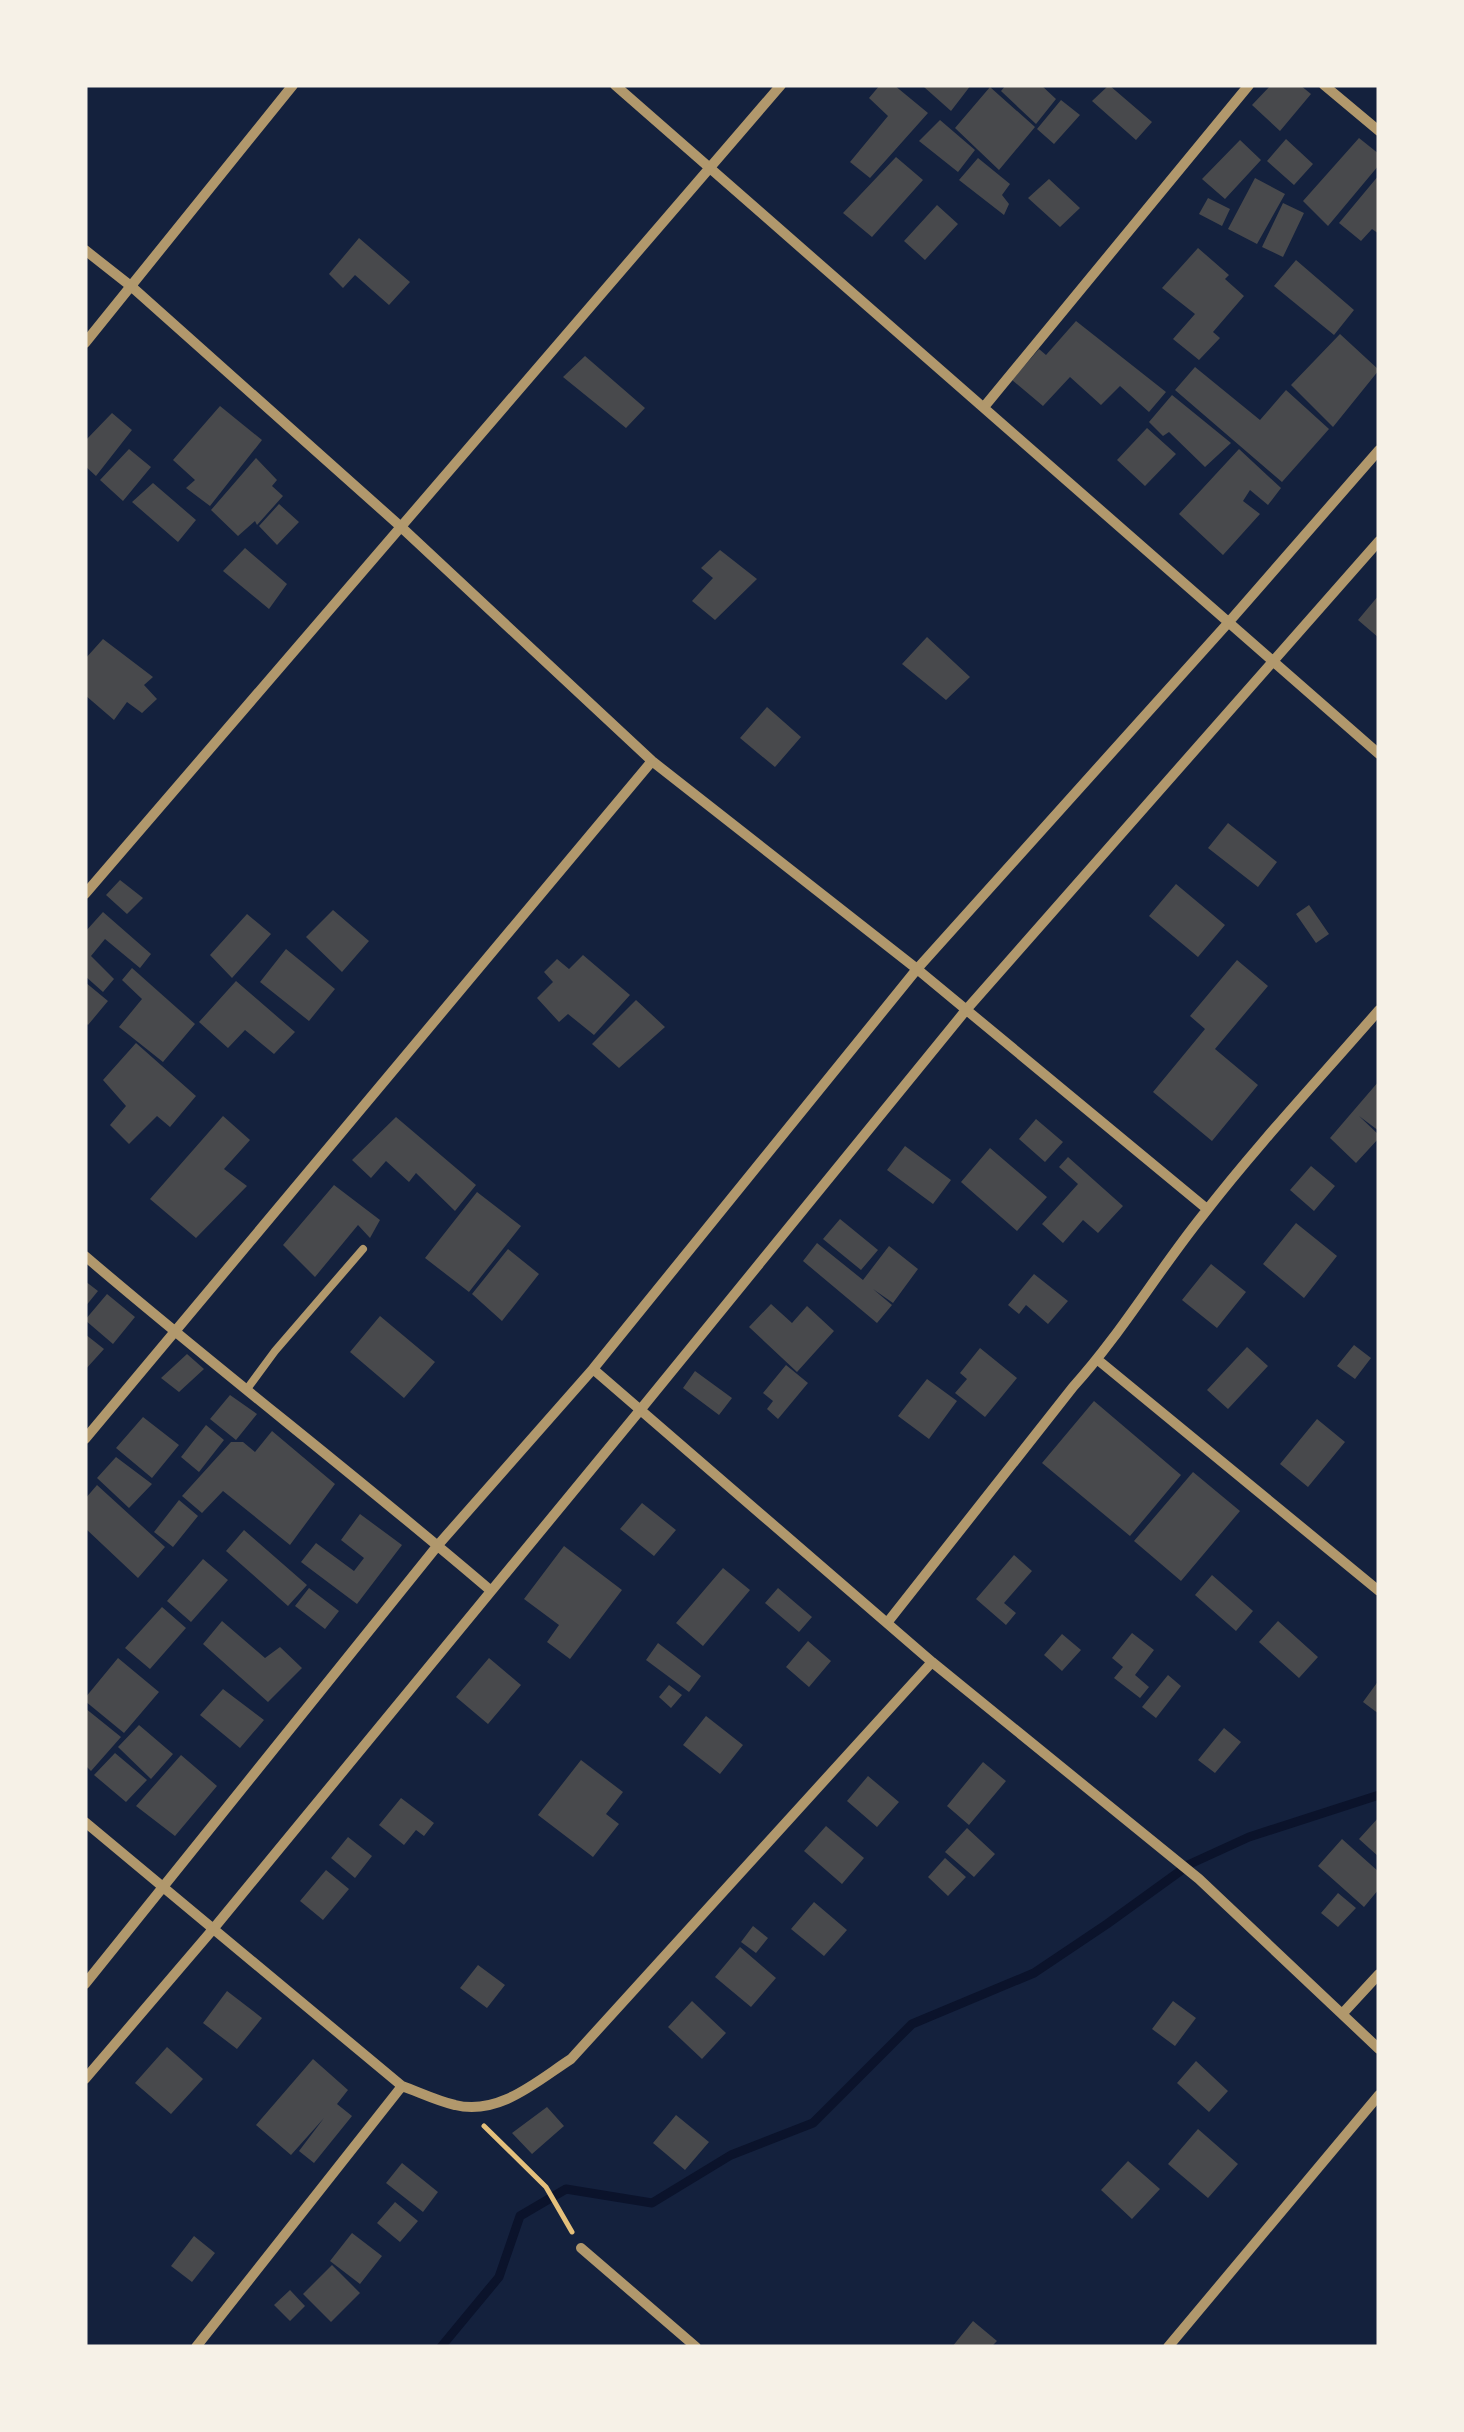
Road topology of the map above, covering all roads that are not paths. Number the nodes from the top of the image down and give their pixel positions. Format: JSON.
{"nodes":[{"id":1,"x":293,"y":85,"type":"edge"},
{"id":2,"x":615,"y":85,"type":"edge"},
{"id":3,"x":781,"y":85,"type":"edge"},
{"id":4,"x":1249,"y":85,"type":"edge"},
{"id":5,"x":1324,"y":85,"type":"edge"},
{"id":6,"x":1379,"y":131,"type":"edge"},
{"id":7,"x":710,"y":168,"type":"junction"},
{"id":8,"x":85,"y":250,"type":"edge"},
{"id":9,"x":132,"y":287,"type":"junction"},
{"id":10,"x":85,"y":343,"type":"edge"},
{"id":11,"x":984,"y":407,"type":"junction"},
{"id":12,"x":1379,"y":450,"type":"edge"},
{"id":13,"x":400,"y":526,"type":"junction"},
{"id":14,"x":1379,"y":541,"type":"edge"},
{"id":15,"x":1228,"y":623,"type":"junction"},
{"id":16,"x":1272,"y":663,"type":"junction"},
{"id":17,"x":1379,"y":754,"type":"edge"},
{"id":18,"x":652,"y":761,"type":"junction"},
{"id":19,"x":85,"y":894,"type":"edge"},
{"id":20,"x":917,"y":969,"type":"junction"},
{"id":21,"x":966,"y":1010,"type":"junction"},
{"id":22,"x":1379,"y":1010,"type":"edge"},
{"id":23,"x":1207,"y":1209,"type":"junction"},
{"id":24,"x":363,"y":1249,"type":"dead end"},
{"id":25,"x":85,"y":1256,"type":"edge"},
{"id":26,"x":174,"y":1332,"type":"junction"},
{"id":27,"x":1098,"y":1360,"type":"junction"},
{"id":28,"x":593,"y":1369,"type":"junction"},
{"id":29,"x":246,"y":1389,"type":"junction"},
{"id":30,"x":642,"y":1409,"type":"junction"},
{"id":31,"x":85,"y":1438,"type":"edge"},
{"id":32,"x":438,"y":1545,"type":"junction"},
{"id":33,"x":490,"y":1590,"type":"junction"},
{"id":34,"x":1379,"y":1591,"type":"edge"},
{"id":35,"x":887,"y":1622,"type":"junction"},
{"id":36,"x":932,"y":1662,"type":"junction"},
{"id":37,"x":85,"y":1822,"type":"edge"},
{"id":38,"x":162,"y":1887,"type":"junction"},
{"id":39,"x":214,"y":1928,"type":"junction"},
{"id":40,"x":1379,"y":1974,"type":"edge"},
{"id":41,"x":85,"y":1984,"type":"edge"},
{"id":42,"x":1343,"y":2013,"type":"junction"},
{"id":43,"x":1379,"y":2049,"type":"edge"},
{"id":44,"x":85,"y":2079,"type":"edge"},
{"id":45,"x":402,"y":2086,"type":"junction"},
{"id":46,"x":1379,"y":2095,"type":"edge"},
{"id":47,"x":581,"y":2248,"type":"dead end"},
{"id":48,"x":196,"y":2347,"type":"edge"},
{"id":49,"x":696,"y":2347,"type":"edge"},
{"id":50,"x":1168,"y":2347,"type":"edge"}],
"edges":[{"from":1,"to":9,"type":"street"},
{"from":2,"to":7,"type":"street"},
{"from":3,"to":7,"type":"street"},
{"from":4,"to":11,"type":"street"},
{"from":5,"to":6,"type":"street"},
{"from":7,"to":11,"type":"street"},
{"from":7,"to":13,"type":"street"},
{"from":8,"to":9,"type":"street"},
{"from":9,"to":10,"type":"street"},
{"from":9,"to":13,"type":"street"},
{"from":11,"to":15,"type":"street"},
{"from":12,"to":15,"type":"street"},
{"from":13,"to":18,"type":"street"},
{"from":13,"to":19,"type":"street"},
{"from":14,"to":16,"type":"street"},
{"from":15,"to":16,"type":"street"},
{"from":15,"to":20,"type":"street"},
{"from":16,"to":17,"type":"street"},
{"from":16,"to":21,"type":"street"},
{"from":18,"to":20,"type":"street"},
{"from":18,"to":26,"type":"street"},
{"from":20,"to":21,"type":"street"},
{"from":20,"to":28,"type":"street"},
{"from":21,"to":23,"type":"street"},
{"from":21,"to":30,"type":"street"},
{"from":22,"to":23,"type":"street"},
{"from":23,"to":27,"type":"street"},
{"from":24,"to":29,"type":"lane"},
{"from":25,"to":26,"type":"street"},
{"from":26,"to":29,"type":"street"},
{"from":26,"to":31,"type":"street"},
{"from":27,"to":34,"type":"street"},
{"from":27,"to":35,"type":"street"},
{"from":28,"to":30,"type":"street"},
{"from":28,"to":32,"type":"street"},
{"from":29,"to":32,"type":"street"},
{"from":30,"to":33,"type":"street"},
{"from":30,"to":35,"type":"street"},
{"from":32,"to":33,"type":"street"},
{"from":32,"to":38,"type":"street"},
{"from":33,"to":39,"type":"street"},
{"from":35,"to":36,"type":"street"},
{"from":36,"to":42,"type":"street"},
{"from":36,"to":45,"type":"street"},
{"from":37,"to":38,"type":"street"},
{"from":38,"to":39,"type":"street"},
{"from":38,"to":41,"type":"street"},
{"from":39,"to":44,"type":"street"},
{"from":39,"to":45,"type":"street"},
{"from":40,"to":42,"type":"street"},
{"from":42,"to":43,"type":"street"},
{"from":45,"to":48,"type":"street"},
{"from":46,"to":50,"type":"street"},
{"from":47,"to":49,"type":"street"}]}
